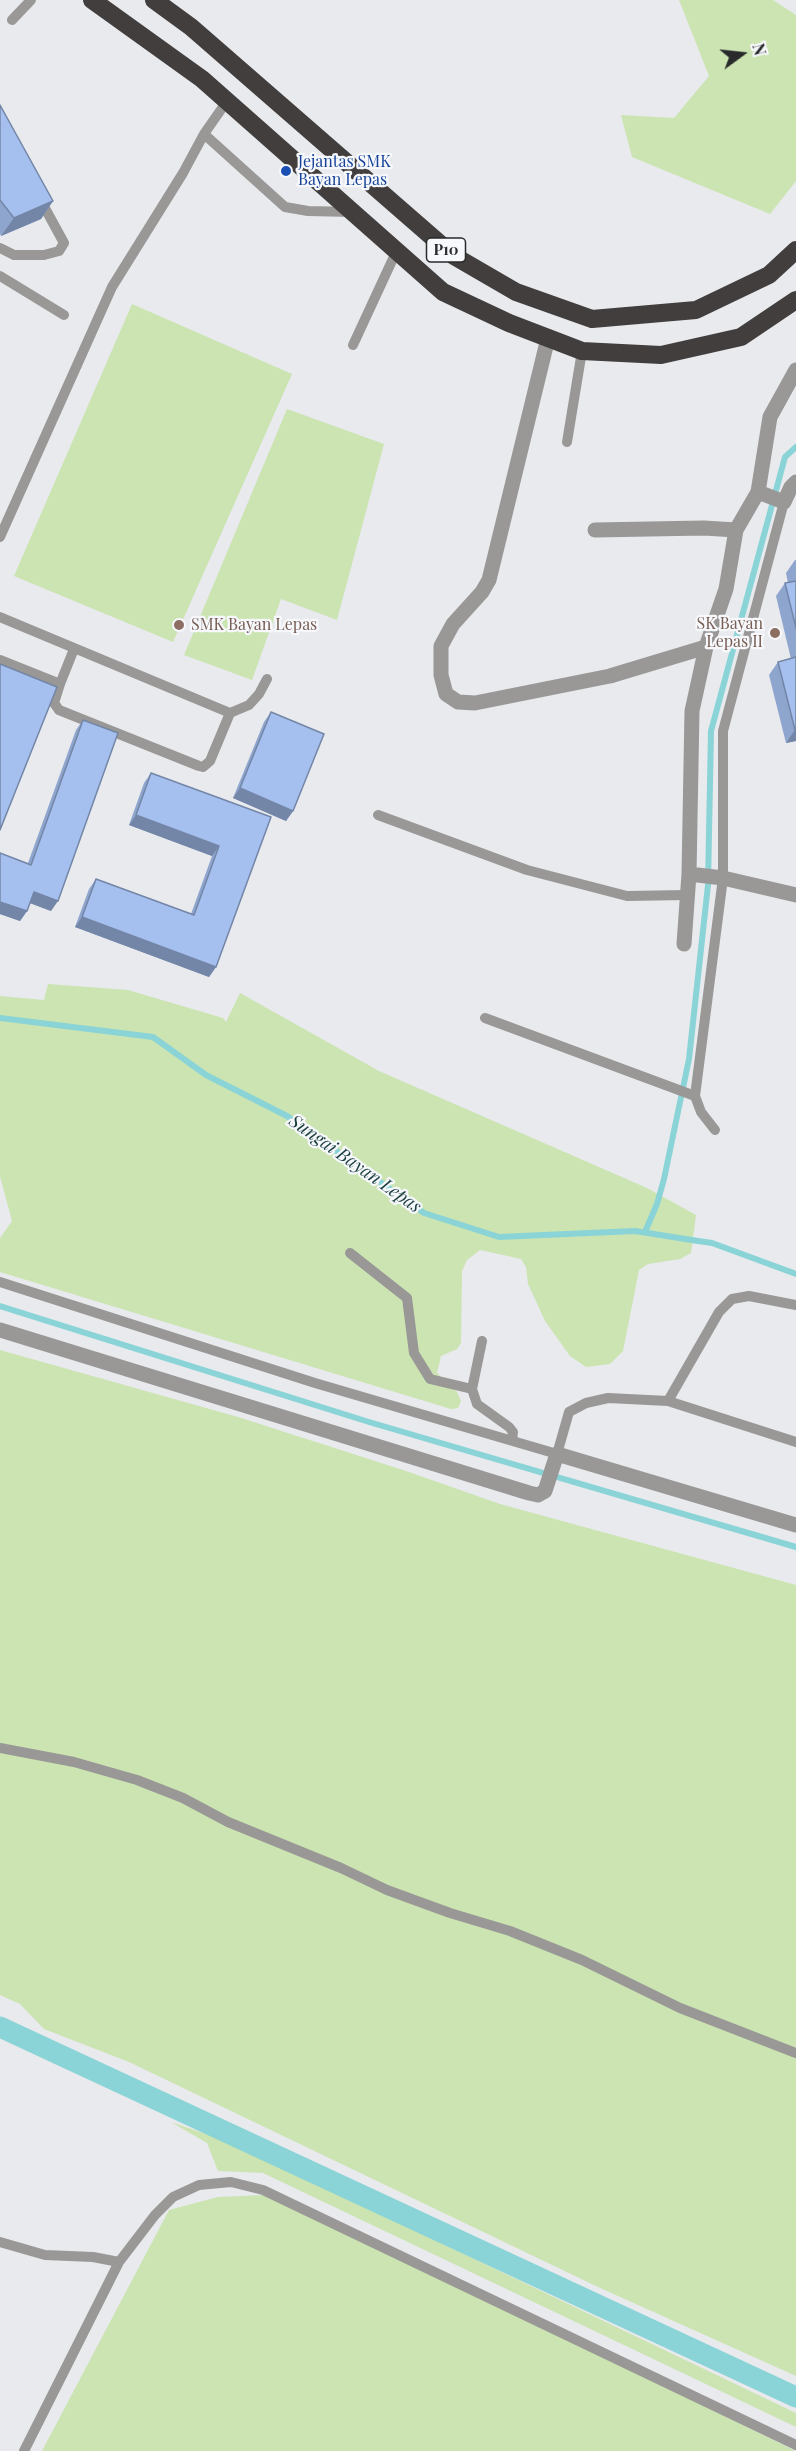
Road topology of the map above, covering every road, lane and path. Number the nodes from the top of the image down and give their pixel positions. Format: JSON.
{"nodes":[{"id":1,"x":31,"y":0,"type":"edge"},
{"id":2,"x":92,"y":0,"type":"edge"},
{"id":3,"x":154,"y":0,"type":"edge"},
{"id":4,"x":12,"y":20,"type":"dead end"},
{"id":5,"x":227,"y":101,"type":"junction"},
{"id":6,"x":204,"y":134,"type":"junction"},
{"id":7,"x":33,"y":186,"type":"edge"},
{"id":8,"x":352,"y":212,"type":"junction"},
{"id":9,"x":0,"y":248,"type":"edge"},
{"id":10,"x":397,"y":250,"type":"junction"},
{"id":11,"x":796,"y":250,"type":"edge"},
{"id":12,"x":0,"y":276,"type":"edge"},
{"id":13,"x":796,"y":300,"type":"edge"},
{"id":14,"x":64,"y":315,"type":"dead end"},
{"id":15,"x":548,"y":338,"type":"junction"},
{"id":16,"x":353,"y":345,"type":"dead end"},
{"id":17,"x":582,"y":351,"type":"junction"},
{"id":18,"x":796,"y":370,"type":"edge"},
{"id":19,"x":567,"y":442,"type":"dead end"},
{"id":20,"x":796,"y":482,"type":"edge"},
{"id":21,"x":771,"y":497,"type":"junction"},
{"id":22,"x":595,"y":530,"type":"dead end"},
{"id":23,"x":736,"y":530,"type":"junction"},
{"id":24,"x":0,"y":537,"type":"edge"},
{"id":25,"x":0,"y":617,"type":"edge"},
{"id":26,"x":705,"y":647,"type":"junction"},
{"id":27,"x":74,"y":649,"type":"junction"},
{"id":28,"x":0,"y":660,"type":"edge"},
{"id":29,"x":267,"y":679,"type":"dead end"},
{"id":30,"x":60,"y":684,"type":"junction"},
{"id":31,"x":230,"y":713,"type":"junction"},
{"id":32,"x":378,"y":815,"type":"dead end"},
{"id":33,"x":692,"y":874,"type":"junction"},
{"id":34,"x":720,"y":878,"type":"junction"},
{"id":35,"x":796,"y":895,"type":"edge"},
{"id":36,"x":686,"y":896,"type":"junction"},
{"id":37,"x":684,"y":944,"type":"dead end"},
{"id":38,"x":485,"y":1018,"type":"dead end"},
{"id":39,"x":695,"y":1096,"type":"junction"},
{"id":40,"x":715,"y":1130,"type":"dead end"},
{"id":41,"x":350,"y":1253,"type":"dead end"},
{"id":42,"x":0,"y":1282,"type":"edge"},
{"id":43,"x":796,"y":1305,"type":"edge"},
{"id":44,"x":0,"y":1330,"type":"edge"},
{"id":45,"x":482,"y":1341,"type":"dead end"},
{"id":46,"x":472,"y":1389,"type":"junction"},
{"id":47,"x":668,"y":1401,"type":"junction"},
{"id":48,"x":512,"y":1440,"type":"junction"},
{"id":49,"x":796,"y":1442,"type":"edge"},
{"id":50,"x":556,"y":1457,"type":"junction"},
{"id":51,"x":796,"y":1526,"type":"edge"},
{"id":52,"x":0,"y":1748,"type":"edge"},
{"id":53,"x":796,"y":2053,"type":"edge"},
{"id":54,"x":0,"y":2242,"type":"edge"},
{"id":55,"x":119,"y":2262,"type":"junction"},
{"id":56,"x":796,"y":2445,"type":"edge"},
{"id":57,"x":24,"y":2451,"type":"edge"}],
"edges":[{"from":1,"to":4,"type":"lane"},
{"from":2,"to":5,"type":"highway","number":"P10"},
{"from":3,"to":11,"type":"highway","number":"P10"},
{"from":5,"to":6,"type":"lane"},
{"from":5,"to":8,"type":"highway","number":"P10"},
{"from":6,"to":8,"type":"lane"},
{"from":6,"to":24,"type":"lane"},
{"from":7,"to":9,"type":"lane"},
{"from":8,"to":10,"type":"highway","number":"P10"},
{"from":10,"to":15,"type":"highway","number":"P10"},
{"from":10,"to":16,"type":"lane"},
{"from":12,"to":14,"type":"lane"},
{"from":13,"to":17,"type":"highway","number":"P10"},
{"from":15,"to":17,"type":"highway","number":"P10"},
{"from":15,"to":26,"type":"street"},
{"from":17,"to":19,"type":"lane"},
{"from":18,"to":21,"type":"street"},
{"from":20,"to":21,"type":"street"},
{"from":21,"to":23,"type":"street"},
{"from":21,"to":34,"type":"lane"},
{"from":22,"to":23,"type":"street"},
{"from":23,"to":26,"type":"street"},
{"from":25,"to":27,"type":"lane"},
{"from":26,"to":33,"type":"street"},
{"from":27,"to":30,"type":"lane"},
{"from":27,"to":31,"type":"lane"},
{"from":28,"to":30,"type":"lane"},
{"from":29,"to":31,"type":"lane"},
{"from":30,"to":31,"type":"lane"},
{"from":32,"to":36,"type":"lane"},
{"from":33,"to":34,"type":"street"},
{"from":33,"to":36,"type":"street"},
{"from":34,"to":35,"type":"street"},
{"from":34,"to":39,"type":"lane"},
{"from":36,"to":37,"type":"street"},
{"from":38,"to":39,"type":"lane"},
{"from":39,"to":40,"type":"lane"},
{"from":41,"to":46,"type":"lane"},
{"from":42,"to":48,"type":"lane"},
{"from":43,"to":47,"type":"lane"},
{"from":44,"to":50,"type":"street"},
{"from":45,"to":46,"type":"lane"},
{"from":46,"to":48,"type":"lane"},
{"from":47,"to":49,"type":"lane"},
{"from":47,"to":50,"type":"lane"},
{"from":48,"to":50,"type":"lane"},
{"from":50,"to":51,"type":"street"},
{"from":52,"to":53,"type":"lane"},
{"from":54,"to":55,"type":"lane"},
{"from":55,"to":56,"type":"lane"},
{"from":55,"to":57,"type":"lane"}]}
